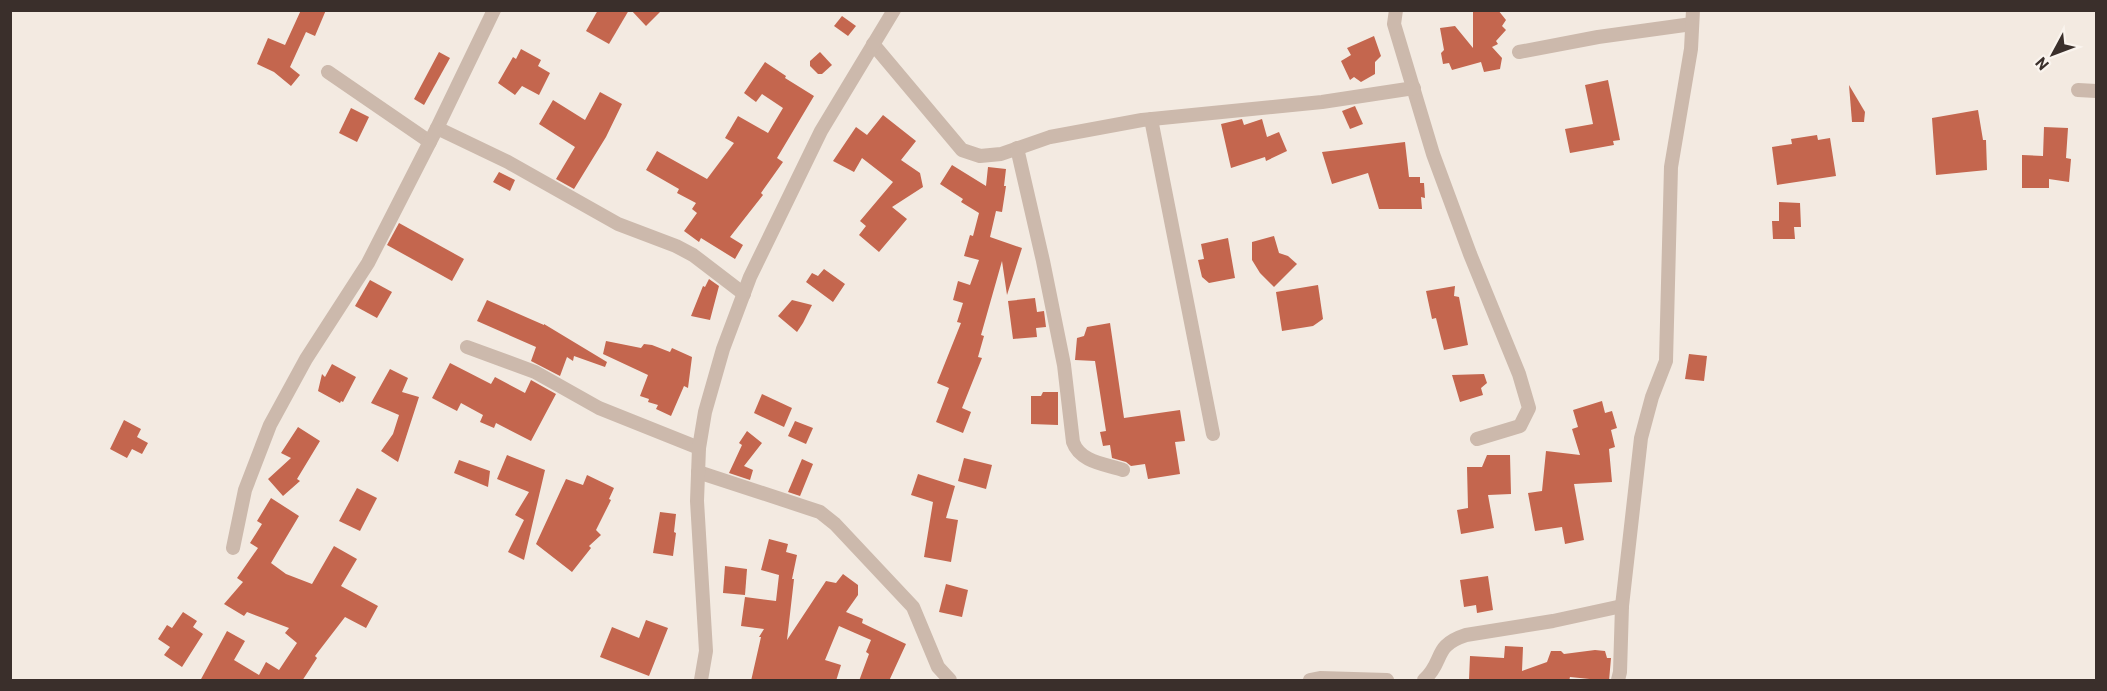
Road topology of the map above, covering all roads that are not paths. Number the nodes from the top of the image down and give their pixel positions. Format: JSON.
{"nodes":[{"id":1,"x":494,"y":10,"type":"edge"},
{"id":2,"x":894,"y":10,"type":"edge"},
{"id":3,"x":1396,"y":10,"type":"edge"},
{"id":4,"x":1692,"y":17,"type":"edge"},
{"id":5,"x":873,"y":44,"type":"junction"},
{"id":6,"x":1519,"y":52,"type":"dead end"},
{"id":7,"x":328,"y":72,"type":"dead end"},
{"id":8,"x":1414,"y":88,"type":"junction"},
{"id":9,"x":2078,"y":90,"type":"dead end"},
{"id":10,"x":2097,"y":91,"type":"edge"},
{"id":11,"x":1151,"y":119,"type":"junction"},
{"id":12,"x":437,"y":128,"type":"junction"},
{"id":13,"x":430,"y":142,"type":"junction"},
{"id":14,"x":1017,"y":148,"type":"junction"},
{"id":15,"x":744,"y":294,"type":"junction"},
{"id":16,"x":467,"y":347,"type":"dead end"},
{"id":17,"x":1213,"y":434,"type":"dead end"},
{"id":18,"x":1477,"y":440,"type":"dead end"},
{"id":19,"x":699,"y":448,"type":"junction"},
{"id":20,"x":1123,"y":470,"type":"dead end"},
{"id":21,"x":698,"y":472,"type":"junction"},
{"id":22,"x":233,"y":548,"type":"dead end"},
{"id":23,"x":1622,"y":606,"type":"junction"},
{"id":24,"x":701,"y":681,"type":"edge"},
{"id":25,"x":950,"y":681,"type":"edge"},
{"id":26,"x":1310,"y":681,"type":"edge"},
{"id":27,"x":1387,"y":681,"type":"edge"},
{"id":28,"x":1424,"y":681,"type":"edge"},
{"id":29,"x":1618,"y":681,"type":"edge"}],
"edges":[{"from":1,"to":12,"type":"street"},
{"from":2,"to":5,"type":"street"},
{"from":3,"to":8,"type":"street"},
{"from":4,"to":6,"type":"street"},
{"from":4,"to":23,"type":"street"},
{"from":5,"to":14,"type":"street"},
{"from":5,"to":15,"type":"street"},
{"from":7,"to":13,"type":"street"},
{"from":8,"to":11,"type":"street"},
{"from":8,"to":18,"type":"street"},
{"from":9,"to":10,"type":"street"},
{"from":11,"to":14,"type":"street"},
{"from":11,"to":17,"type":"street"},
{"from":12,"to":13,"type":"street"},
{"from":12,"to":15,"type":"street"},
{"from":13,"to":22,"type":"street"},
{"from":14,"to":20,"type":"street"},
{"from":15,"to":19,"type":"street"},
{"from":16,"to":19,"type":"street"},
{"from":19,"to":21,"type":"street"},
{"from":21,"to":24,"type":"street"},
{"from":21,"to":25,"type":"street"},
{"from":23,"to":28,"type":"street"},
{"from":23,"to":29,"type":"street"},
{"from":26,"to":27,"type":"street"}]}
